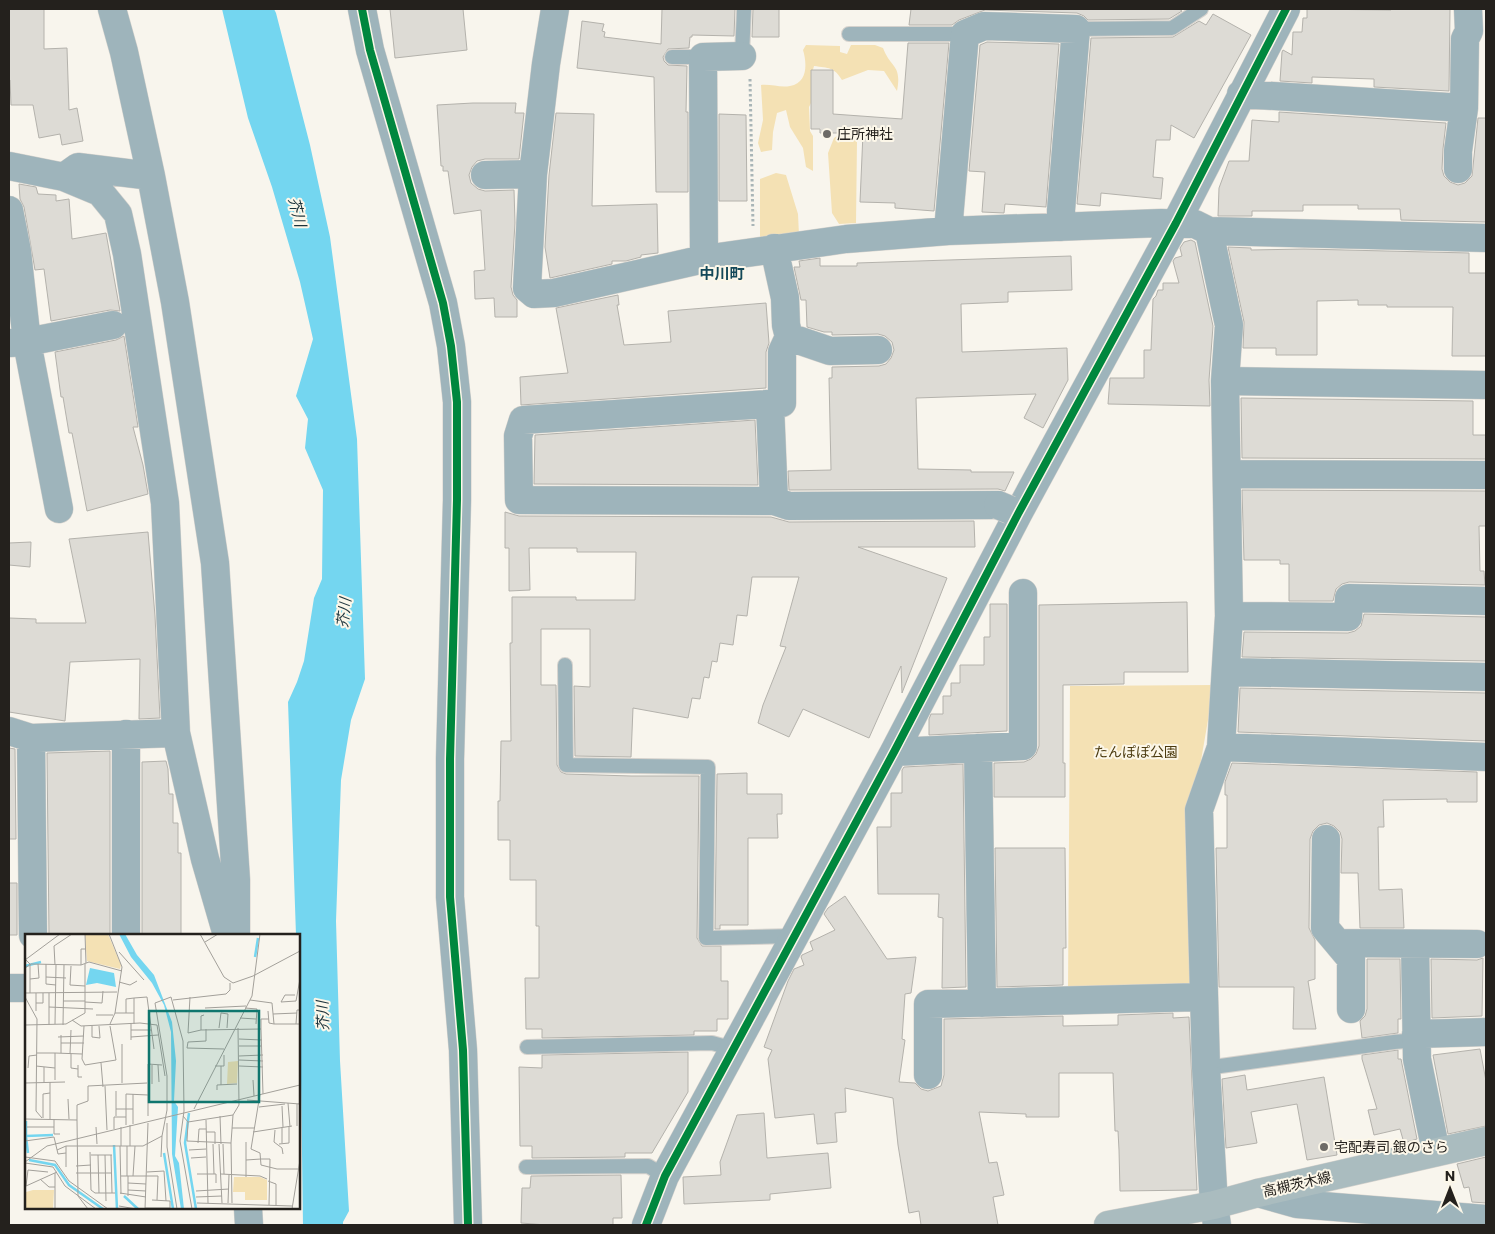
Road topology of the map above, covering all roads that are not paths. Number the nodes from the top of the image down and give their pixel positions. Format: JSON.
{"nodes":[{"id":1,"x":112,"y":9,"type":"edge"},
{"id":2,"x":362,"y":9,"type":"edge"},
{"id":3,"x":555,"y":9,"type":"edge"},
{"id":4,"x":744,"y":9,"type":"edge"},
{"id":5,"x":1200,"y":9,"type":"edge"},
{"id":6,"x":1286,"y":9,"type":"edge"},
{"id":7,"x":1468,"y":9,"type":"edge"},
{"id":8,"x":1076,"y":30,"type":"junction"},
{"id":9,"x":849,"y":34,"type":"dead end"},
{"id":10,"x":965,"y":34,"type":"junction"},
{"id":11,"x":742,"y":56,"type":"joint"},
{"id":12,"x":672,"y":57,"type":"dead end"},
{"id":13,"x":703,"y":58,"type":"junction"},
{"id":14,"x":1242,"y":94,"type":"junction"},
{"id":15,"x":1464,"y":108,"type":"junction"},
{"id":16,"x":9,"y":166,"type":"edge"},
{"id":17,"x":1458,"y":169,"type":"dead end"},
{"id":18,"x":533,"y":174,"type":"junction"},
{"id":19,"x":485,"y":175,"type":"dead end"},
{"id":20,"x":151,"y":176,"type":"junction"},
{"id":21,"x":64,"y":177,"type":"junction"},
{"id":22,"x":9,"y":210,"type":"edge"},
{"id":23,"x":1176,"y":223,"type":"junction"},
{"id":24,"x":1062,"y":227,"type":"junction"},
{"id":25,"x":1209,"y":231,"type":"junction"},
{"id":26,"x":948,"y":232,"type":"junction"},
{"id":27,"x":1486,"y":238,"type":"edge"},
{"id":28,"x":764,"y":250,"type":"junction"},
{"id":29,"x":13,"y":251,"type":"edge"},
{"id":30,"x":704,"y":260,"type":"junction"},
{"id":31,"x":113,"y":324,"type":"dead end"},
{"id":32,"x":789,"y":338,"type":"junction"},
{"id":33,"x":18,"y":343,"type":"edge"},
{"id":34,"x":878,"y":350,"type":"dead end"},
{"id":35,"x":1225,"y":381,"type":"junction"},
{"id":36,"x":1486,"y":385,"type":"edge"},
{"id":37,"x":770,"y":404,"type":"junction"},
{"id":38,"x":1227,"y":474,"type":"junction"},
{"id":39,"x":1486,"y":475,"type":"edge"},
{"id":40,"x":774,"y":501,"type":"junction"},
{"id":41,"x":60,"y":509,"type":"dead end"},
{"id":42,"x":1009,"y":510,"type":"junction"},
{"id":43,"x":1023,"y":592,"type":"dead end"},
{"id":44,"x":1486,"y":601,"type":"edge"},
{"id":45,"x":1229,"y":616,"type":"junction"},
{"id":46,"x":565,"y":665,"type":"dead end"},
{"id":47,"x":1226,"y":672,"type":"junction"},
{"id":48,"x":1486,"y":677,"type":"edge"},
{"id":49,"x":176,"y":733,"type":"junction"},
{"id":50,"x":20,"y":734,"type":"edge"},
{"id":51,"x":126,"y":734,"type":"junction"},
{"id":52,"x":1222,"y":747,"type":"junction"},
{"id":53,"x":978,"y":748,"type":"junction"},
{"id":54,"x":894,"y":752,"type":"junction"},
{"id":55,"x":1486,"y":757,"type":"edge"},
{"id":56,"x":1326,"y":839,"type":"dead end"},
{"id":57,"x":33,"y":934,"type":"edge"},
{"id":58,"x":126,"y":934,"type":"edge"},
{"id":59,"x":227,"y":934,"type":"edge"},
{"id":60,"x":236,"y":934,"type":"edge"},
{"id":61,"x":795,"y":936,"type":"junction"},
{"id":62,"x":1338,"y":943,"type":"junction"},
{"id":63,"x":1414,"y":944,"type":"junction"},
{"id":64,"x":1478,"y":944,"type":"dead end"},
{"id":65,"x":9,"y":988,"type":"edge"},
{"id":66,"x":25,"y":988,"type":"edge"},
{"id":67,"x":1204,"y":997,"type":"junction"},
{"id":68,"x":982,"y":1003,"type":"junction"},
{"id":69,"x":1350,"y":1010,"type":"dead end"},
{"id":70,"x":1486,"y":1032,"type":"edge"},
{"id":71,"x":1416,"y":1037,"type":"junction"},
{"id":72,"x":527,"y":1047,"type":"dead end"},
{"id":73,"x":734,"y":1049,"type":"junction"},
{"id":74,"x":1206,"y":1068,"type":"junction"},
{"id":75,"x":928,"y":1074,"type":"dead end"},
{"id":76,"x":1486,"y":1141,"type":"edge"},
{"id":77,"x":1436,"y":1152,"type":"junction"},
{"id":78,"x":526,"y":1167,"type":"dead end"},
{"id":79,"x":665,"y":1176,"type":"junction"},
{"id":80,"x":1258,"y":1193,"type":"junction"},
{"id":81,"x":248,"y":1209,"type":"edge"},
{"id":82,"x":1216,"y":1215,"type":"edge"},
{"id":83,"x":1486,"y":1219,"type":"edge"},
{"id":84,"x":249,"y":1225,"type":"edge"},
{"id":85,"x":468,"y":1225,"type":"edge"},
{"id":86,"x":646,"y":1225,"type":"edge"},
{"id":87,"x":1108,"y":1225,"type":"edge"}],
"edges":[{"from":1,"to":20,"type":"street"},
{"from":2,"to":85,"type":"street"},
{"from":3,"to":18,"type":"street"},
{"from":4,"to":11,"type":"lane"},
{"from":5,"to":8,"type":"lane"},
{"from":6,"to":14,"type":"street"},
{"from":7,"to":15,"type":"street"},
{"from":8,"to":10,"type":"street"},
{"from":8,"to":24,"type":"street"},
{"from":9,"to":10,"type":"lane"},
{"from":10,"to":26,"type":"street"},
{"from":11,"to":13,"type":"street"},
{"from":12,"to":13,"type":"lane"},
{"from":13,"to":30,"type":"street"},
{"from":14,"to":15,"type":"street"},
{"from":14,"to":23,"type":"street"},
{"from":15,"to":17,"type":"street"},
{"from":16,"to":21,"type":"street"},
{"from":18,"to":19,"type":"street"},
{"from":18,"to":30,"type":"street"},
{"from":20,"to":21,"type":"street"},
{"from":20,"to":60,"type":"street"},
{"from":21,"to":49,"type":"street"},
{"from":22,"to":29,"type":"street"},
{"from":23,"to":24,"type":"street"},
{"from":23,"to":25,"type":"street"},
{"from":23,"to":42,"type":"street"},
{"from":24,"to":26,"type":"street"},
{"from":25,"to":27,"type":"street"},
{"from":25,"to":35,"type":"street"},
{"from":26,"to":28,"type":"street"},
{"from":28,"to":30,"type":"street"},
{"from":28,"to":32,"type":"street"},
{"from":29,"to":33,"type":"street"},
{"from":31,"to":33,"type":"street"},
{"from":32,"to":34,"type":"street"},
{"from":32,"to":37,"type":"street"},
{"from":33,"to":41,"type":"street"},
{"from":35,"to":36,"type":"street"},
{"from":35,"to":38,"type":"street"},
{"from":37,"to":40,"type":"street"},
{"from":37,"to":40,"type":"street"},
{"from":38,"to":39,"type":"street"},
{"from":38,"to":45,"type":"street"},
{"from":40,"to":42,"type":"street"},
{"from":42,"to":54,"type":"street"},
{"from":43,"to":53,"type":"street"},
{"from":44,"to":45,"type":"street"},
{"from":45,"to":47,"type":"street"},
{"from":46,"to":61,"type":"lane"},
{"from":47,"to":48,"type":"street"},
{"from":47,"to":52,"type":"street"},
{"from":49,"to":51,"type":"street"},
{"from":49,"to":59,"type":"street"},
{"from":50,"to":51,"type":"street"},
{"from":50,"to":57,"type":"street"},
{"from":51,"to":58,"type":"street"},
{"from":52,"to":55,"type":"street"},
{"from":52,"to":67,"type":"street"},
{"from":53,"to":54,"type":"street"},
{"from":53,"to":68,"type":"street"},
{"from":54,"to":61,"type":"street"},
{"from":56,"to":62,"type":"street"},
{"from":61,"to":73,"type":"street"},
{"from":62,"to":63,"type":"street"},
{"from":62,"to":69,"type":"street"},
{"from":63,"to":64,"type":"street"},
{"from":63,"to":71,"type":"street"},
{"from":65,"to":66,"type":"street"},
{"from":67,"to":68,"type":"street"},
{"from":67,"to":74,"type":"street"},
{"from":68,"to":75,"type":"street"},
{"from":70,"to":71,"type":"street"},
{"from":71,"to":74,"type":"lane"},
{"from":71,"to":77,"type":"street"},
{"from":72,"to":73,"type":"lane"},
{"from":73,"to":79,"type":"street"},
{"from":74,"to":82,"type":"street"},
{"from":76,"to":77,"type":"main road","name":"高槻茨木線"},
{"from":77,"to":80,"type":"main road","name":"高槻茨木線"},
{"from":78,"to":79,"type":"lane"},
{"from":79,"to":86,"type":"street"},
{"from":80,"to":82,"type":"main road","name":"高槻茨木線"},
{"from":80,"to":83,"type":"street"},
{"from":81,"to":84,"type":"street"},
{"from":82,"to":87,"type":"main road","name":"高槻茨木線"}]}
